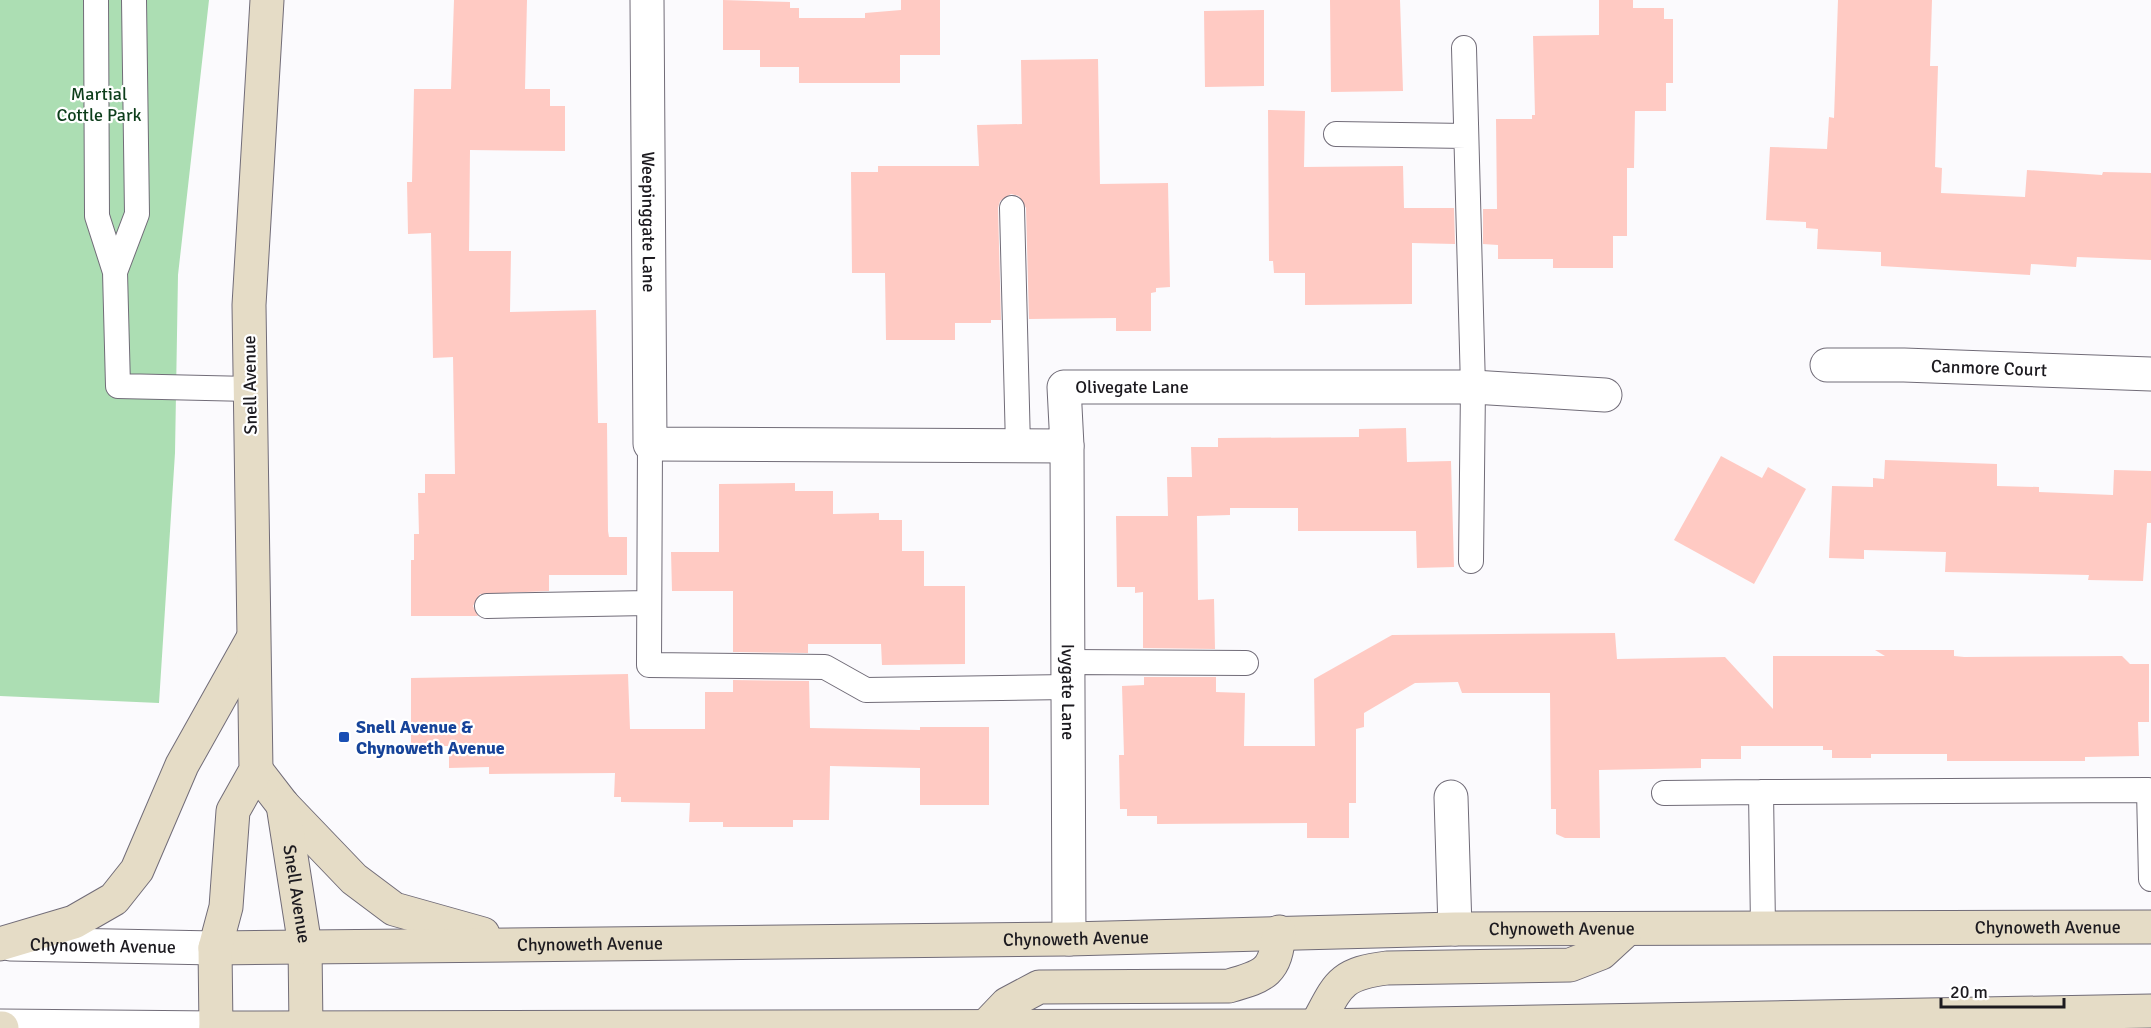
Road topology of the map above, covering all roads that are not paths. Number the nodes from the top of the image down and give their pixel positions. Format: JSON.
{"nodes":[{"id":1,"x":96,"y":0,"type":"edge"},
{"id":2,"x":134,"y":0,"type":"edge"},
{"id":3,"x":267,"y":0,"type":"edge"},
{"id":4,"x":647,"y":0,"type":"edge"},
{"id":5,"x":1464,"y":48,"type":"dead end"},
{"id":6,"x":1336,"y":134,"type":"dead end"},
{"id":7,"x":1466,"y":136,"type":"junction"},
{"id":8,"x":1012,"y":208,"type":"dead end"},
{"id":9,"x":116,"y":272,"type":"junction"},
{"id":10,"x":1827,"y":365,"type":"dead end"},
{"id":11,"x":2151,"y":374,"type":"edge"},
{"id":12,"x":1473,"y":387,"type":"junction"},
{"id":13,"x":250,"y":389,"type":"junction"},
{"id":14,"x":1605,"y":395,"type":"dead end"},
{"id":15,"x":650,"y":444,"type":"junction"},
{"id":16,"x":1018,"y":446,"type":"junction"},
{"id":17,"x":1067,"y":446,"type":"junction"},
{"id":18,"x":1472,"y":561,"type":"dead end"},
{"id":19,"x":648,"y":603,"type":"junction"},
{"id":20,"x":487,"y":606,"type":"dead end"},
{"id":21,"x":252,"y":638,"type":"junction"},
{"id":22,"x":1246,"y":663,"type":"dead end"},
{"id":23,"x":1068,"y":675,"type":"junction"},
{"id":24,"x":256,"y":770,"type":"junction"},
{"id":25,"x":1761,"y":792,"type":"junction"},
{"id":26,"x":1664,"y":793,"type":"dead end"},
{"id":27,"x":1451,"y":797,"type":"dead end"},
{"id":28,"x":283,"y":805,"type":"junction"},
{"id":29,"x":2151,"y":879,"type":"edge"},
{"id":30,"x":1763,"y":927,"type":"junction"},
{"id":31,"x":2151,"y":927,"type":"edge"},
{"id":32,"x":1455,"y":929,"type":"junction"},
{"id":33,"x":1626,"y":930,"type":"junction"},
{"id":34,"x":1279,"y":932,"type":"junction"},
{"id":35,"x":1069,"y":939,"type":"junction"},
{"id":36,"x":0,"y":944,"type":"edge"},
{"id":37,"x":514,"y":944,"type":"junction"},
{"id":38,"x":305,"y":946,"type":"junction"},
{"id":39,"x":215,"y":948,"type":"junction"},
{"id":40,"x":2151,"y":1011,"type":"edge"},
{"id":41,"x":1,"y":1027,"type":"edge"},
{"id":42,"x":306,"y":1027,"type":"edge"},
{"id":43,"x":985,"y":1027,"type":"edge"},
{"id":44,"x":1315,"y":1027,"type":"edge"},
{"id":45,"x":216,"y":1028,"type":"edge"},
{"id":46,"x":499,"y":1028,"type":"edge"}],
"edges":[{"from":1,"to":9,"type":"lane"},
{"from":2,"to":9,"type":"lane"},
{"from":3,"to":13,"type":"street","name":"Snell Avenue"},
{"from":4,"to":15,"type":"street","name":"Weepinggate Lane"},
{"from":5,"to":7,"type":"lane"},
{"from":6,"to":7,"type":"lane"},
{"from":7,"to":12,"type":"lane"},
{"from":8,"to":16,"type":"lane"},
{"from":9,"to":13,"type":"lane"},
{"from":10,"to":11,"type":"street","name":"Canmore Court"},
{"from":12,"to":14,"type":"street","name":"Olivegate Lane"},
{"from":12,"to":17,"type":"street","name":"Olivegate Lane"},
{"from":12,"to":18,"type":"lane"},
{"from":13,"to":21,"type":"street","name":"Snell Avenue"},
{"from":15,"to":16,"type":"street"},
{"from":15,"to":19,"type":"lane"},
{"from":16,"to":17,"type":"street"},
{"from":17,"to":23,"type":"street","name":"Ivygate Lane"},
{"from":19,"to":20,"type":"lane"},
{"from":19,"to":23,"type":"lane"},
{"from":21,"to":24,"type":"street","name":"Snell Avenue"},
{"from":21,"to":36,"type":"street"},
{"from":22,"to":23,"type":"lane"},
{"from":23,"to":35,"type":"street","name":"Ivygate Lane"},
{"from":24,"to":28,"type":"street","name":"Snell Avenue"},
{"from":24,"to":39,"type":"street"},
{"from":25,"to":26,"type":"lane"},
{"from":25,"to":29,"type":"lane"},
{"from":25,"to":30,"type":"lane"},
{"from":27,"to":32,"type":"street"},
{"from":28,"to":37,"type":"street"},
{"from":28,"to":38,"type":"street","name":"Snell Avenue"},
{"from":30,"to":31,"type":"street","name":"Chynoweth Avenue"},
{"from":30,"to":33,"type":"street","name":"Chynoweth Avenue"},
{"from":32,"to":33,"type":"street","name":"Chynoweth Avenue"},
{"from":32,"to":34,"type":"street","name":"Chynoweth Avenue"},
{"from":33,"to":44,"type":"street"},
{"from":34,"to":35,"type":"street","name":"Chynoweth Avenue"},
{"from":34,"to":43,"type":"street"},
{"from":35,"to":37,"type":"street","name":"Chynoweth Avenue"},
{"from":36,"to":39,"type":"street","name":"Chynoweth Avenue"},
{"from":37,"to":38,"type":"street","name":"Chynoweth Avenue"},
{"from":38,"to":39,"type":"street","name":"Chynoweth Avenue"},
{"from":38,"to":42,"type":"street","name":"Snell Avenue"},
{"from":39,"to":45,"type":"street"},
{"from":40,"to":44,"type":"street"},
{"from":41,"to":45,"type":"street"},
{"from":42,"to":45,"type":"street"},
{"from":42,"to":46,"type":"street"},
{"from":43,"to":44,"type":"street"},
{"from":43,"to":46,"type":"street"}]}
